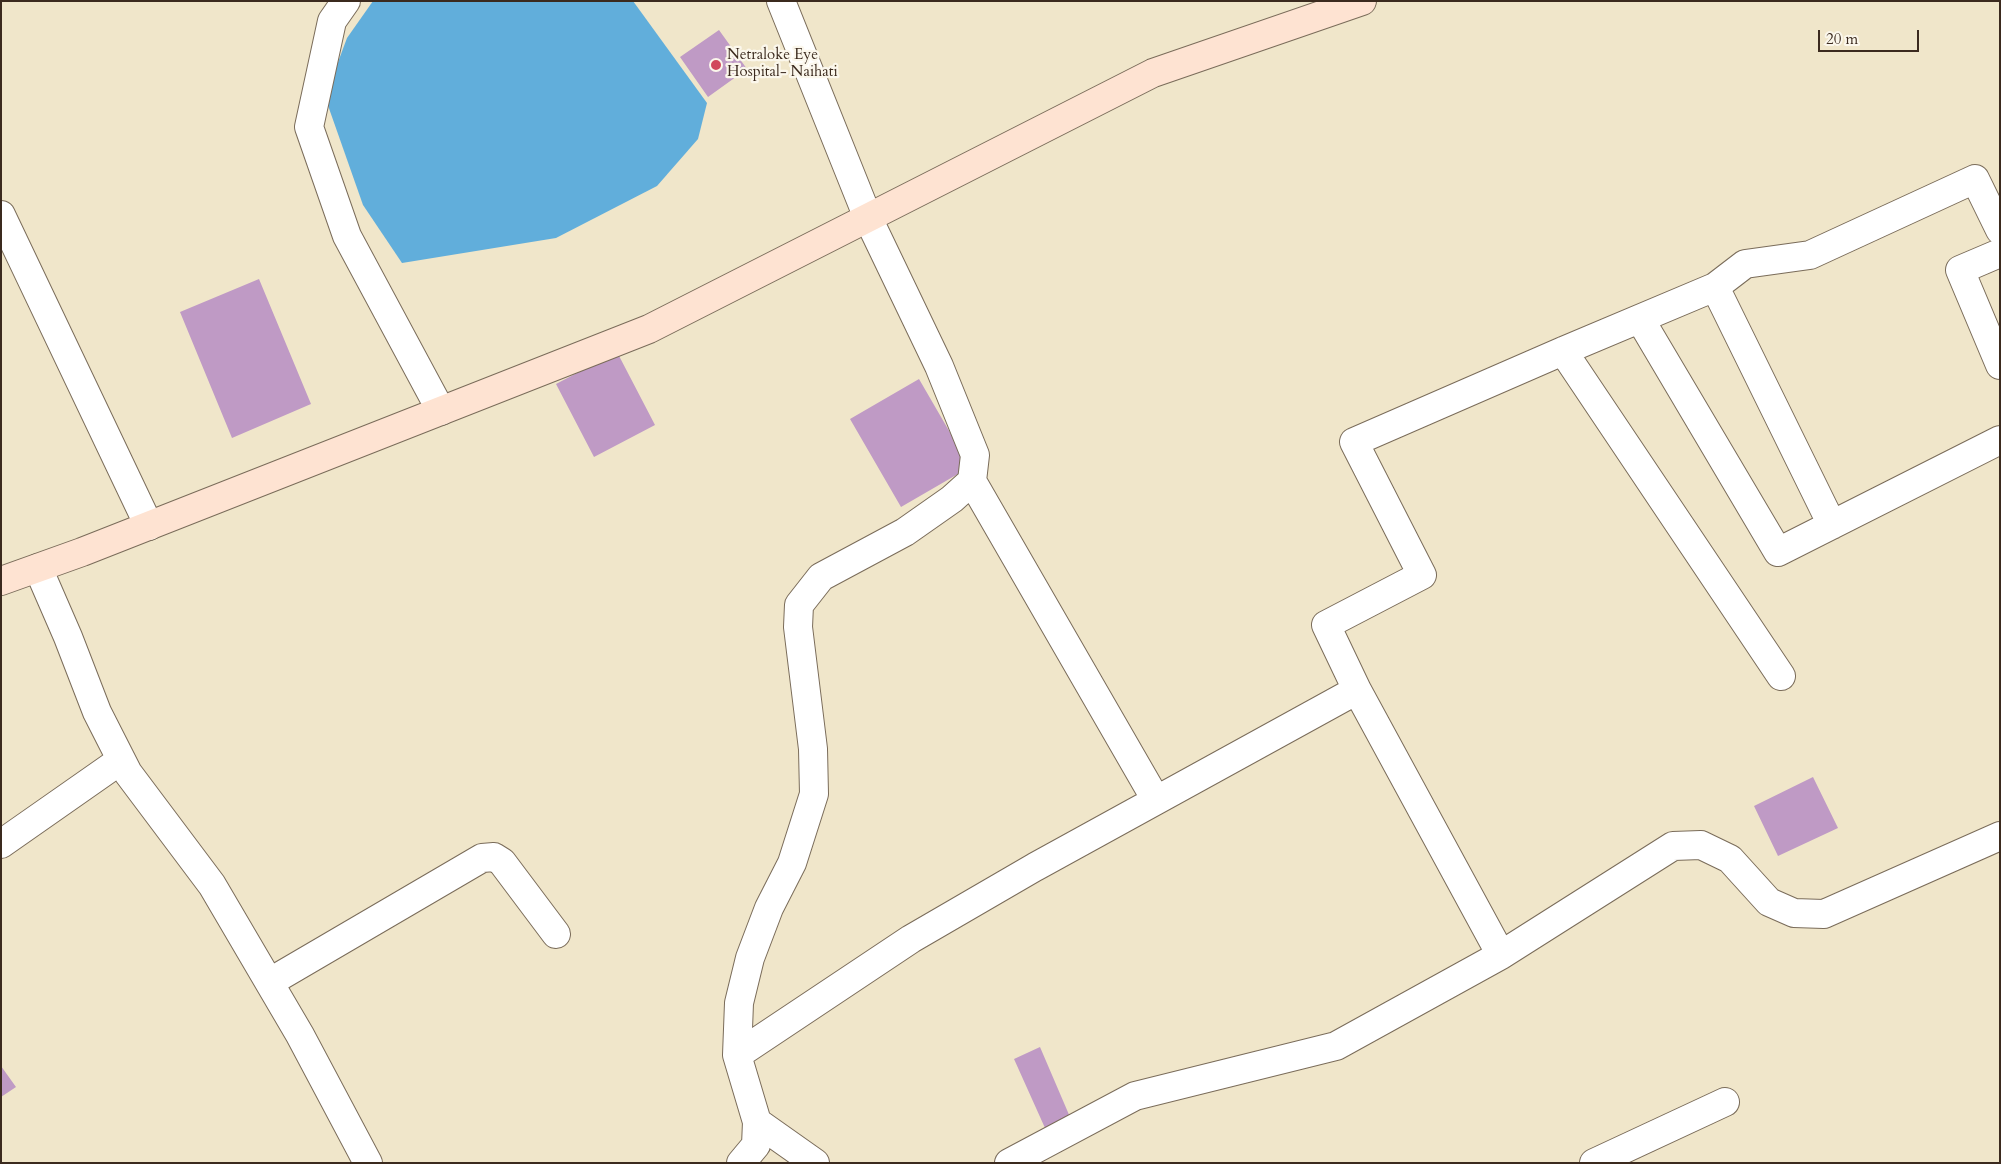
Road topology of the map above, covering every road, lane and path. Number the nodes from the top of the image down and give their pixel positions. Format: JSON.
{"nodes":[{"id":1,"x":346,"y":1,"type":"edge"},
{"id":2,"x":781,"y":1,"type":"edge"},
{"id":3,"x":1362,"y":1,"type":"edge"},
{"id":4,"x":1,"y":215,"type":"edge"},
{"id":5,"x":868,"y":218,"type":"junction"},
{"id":6,"x":2000,"y":230,"type":"edge"},
{"id":7,"x":2000,"y":253,"type":"edge"},
{"id":8,"x":1715,"y":288,"type":"junction"},
{"id":9,"x":1640,"y":318,"type":"junction"},
{"id":10,"x":1563,"y":350,"type":"junction"},
{"id":11,"x":2000,"y":364,"type":"edge"},
{"id":12,"x":441,"y":411,"type":"junction"},
{"id":13,"x":2000,"y":440,"type":"edge"},
{"id":14,"x":972,"y":481,"type":"junction"},
{"id":15,"x":1832,"y":525,"type":"junction"},
{"id":16,"x":149,"y":526,"type":"junction"},
{"id":17,"x":38,"y":568,"type":"junction"},
{"id":18,"x":1,"y":581,"type":"edge"},
{"id":19,"x":1781,"y":676,"type":"dead end"},
{"id":20,"x":1357,"y":690,"type":"junction"},
{"id":21,"x":121,"y":760,"type":"junction"},
{"id":22,"x":1156,"y":800,"type":"junction"},
{"id":23,"x":2000,"y":836,"type":"edge"},
{"id":24,"x":1,"y":844,"type":"edge"},
{"id":25,"x":556,"y":934,"type":"dead end"},
{"id":26,"x":1501,"y":955,"type":"junction"},
{"id":27,"x":270,"y":982,"type":"junction"},
{"id":28,"x":737,"y":1055,"type":"junction"},
{"id":29,"x":1725,"y":1102,"type":"dead end"},
{"id":30,"x":757,"y":1122,"type":"junction"},
{"id":31,"x":1623,"y":1157,"type":"edge"},
{"id":32,"x":368,"y":1163,"type":"edge"},
{"id":33,"x":741,"y":1163,"type":"edge"},
{"id":34,"x":815,"y":1163,"type":"edge"},
{"id":35,"x":1009,"y":1163,"type":"edge"},
{"id":36,"x":1594,"y":1163,"type":"edge"}],
"edges":[{"from":1,"to":12,"type":"street"},
{"from":2,"to":5,"type":"street"},
{"from":3,"to":5,"type":"main road"},
{"from":4,"to":16,"type":"street"},
{"from":5,"to":12,"type":"main road"},
{"from":5,"to":14,"type":"street"},
{"from":6,"to":8,"type":"street"},
{"from":7,"to":11,"type":"street"},
{"from":8,"to":9,"type":"street"},
{"from":8,"to":15,"type":"street"},
{"from":9,"to":10,"type":"street"},
{"from":9,"to":15,"type":"street"},
{"from":10,"to":19,"type":"street"},
{"from":10,"to":20,"type":"street"},
{"from":12,"to":16,"type":"main road"},
{"from":13,"to":15,"type":"street"},
{"from":14,"to":22,"type":"street"},
{"from":14,"to":28,"type":"street"},
{"from":16,"to":17,"type":"main road"},
{"from":17,"to":18,"type":"main road"},
{"from":17,"to":21,"type":"street"},
{"from":20,"to":22,"type":"street"},
{"from":20,"to":26,"type":"street"},
{"from":21,"to":24,"type":"street"},
{"from":21,"to":27,"type":"street"},
{"from":22,"to":28,"type":"street"},
{"from":23,"to":26,"type":"street"},
{"from":25,"to":27,"type":"street"},
{"from":26,"to":35,"type":"street"},
{"from":27,"to":32,"type":"street"},
{"from":28,"to":30,"type":"street"},
{"from":29,"to":31,"type":"street"},
{"from":30,"to":33,"type":"street"},
{"from":30,"to":34,"type":"street"},
{"from":31,"to":36,"type":"street"}]}
